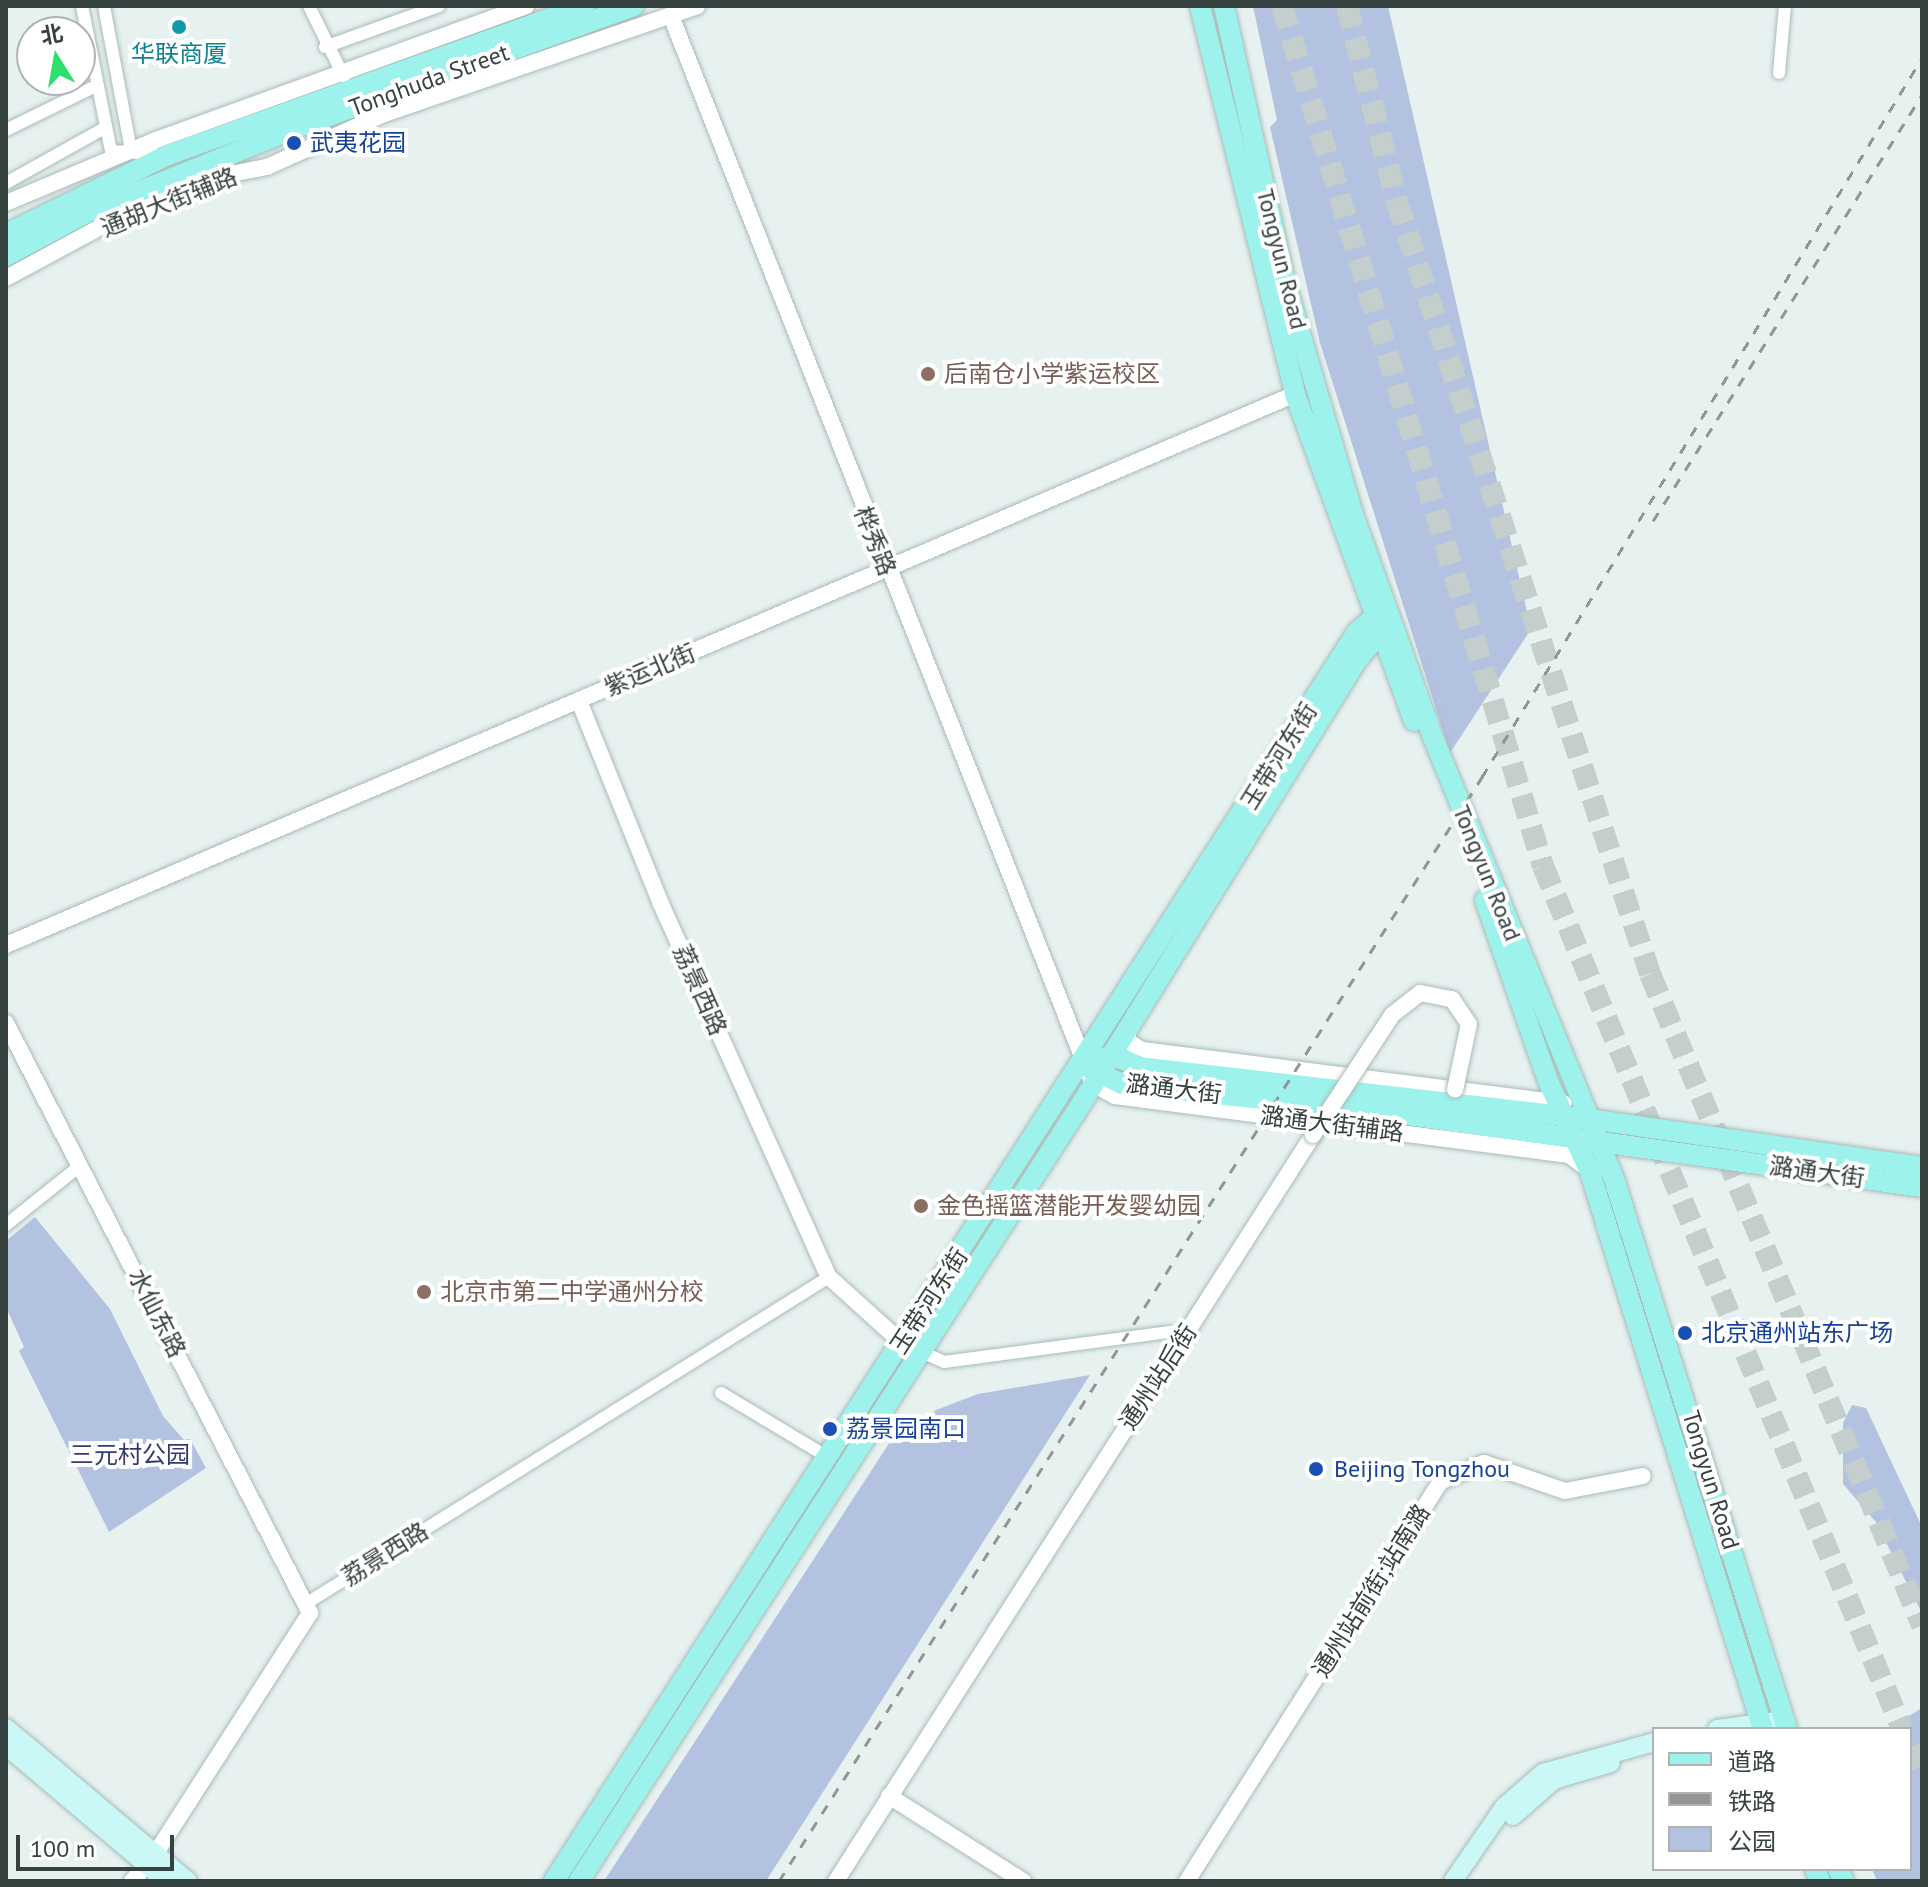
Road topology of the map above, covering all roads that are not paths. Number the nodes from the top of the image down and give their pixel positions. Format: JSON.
{"nodes":[{"id":1,"x":82,"y":6,"type":"edge"},
{"id":2,"x":104,"y":6,"type":"edge"},
{"id":3,"x":309,"y":6,"type":"edge"},
{"id":4,"x":439,"y":6,"type":"edge"},
{"id":5,"x":526,"y":6,"type":"edge"},
{"id":6,"x":584,"y":6,"type":"edge"},
{"id":7,"x":634,"y":6,"type":"edge"},
{"id":8,"x":697,"y":6,"type":"edge"},
{"id":9,"x":1200,"y":6,"type":"edge"},
{"id":10,"x":1224,"y":6,"type":"edge"},
{"id":11,"x":1785,"y":6,"type":"edge"},
{"id":12,"x":671,"y":16,"type":"junction"},
{"id":13,"x":325,"y":47,"type":"junction"},
{"id":14,"x":1779,"y":73,"type":"dead end"},
{"id":15,"x":339,"y":74,"type":"junction"},
{"id":16,"x":98,"y":85,"type":"junction"},
{"id":17,"x":358,"y":87,"type":"junction"},
{"id":18,"x":106,"y":127,"type":"junction"},
{"id":19,"x":6,"y":130,"type":"edge"},
{"id":20,"x":131,"y":150,"type":"junction"},
{"id":21,"x":168,"y":155,"type":"junction"},
{"id":22,"x":109,"y":156,"type":"junction"},
{"id":23,"x":6,"y":183,"type":"edge"},
{"id":24,"x":103,"y":183,"type":"junction"},
{"id":25,"x":6,"y":203,"type":"edge"},
{"id":26,"x":6,"y":234,"type":"edge"},
{"id":27,"x":6,"y":256,"type":"edge"},
{"id":28,"x":6,"y":278,"type":"edge"},
{"id":29,"x":1295,"y":394,"type":"junction"},
{"id":30,"x":886,"y":568,"type":"junction"},
{"id":31,"x":1383,"y":619,"type":"junction"},
{"id":32,"x":579,"y":701,"type":"junction"},
{"id":33,"x":6,"y":945,"type":"edge"},
{"id":34,"x":6,"y":1023,"type":"edge"},
{"id":35,"x":1126,"y":1028,"type":"junction"},
{"id":36,"x":1112,"y":1055,"type":"junction"},
{"id":37,"x":1091,"y":1075,"type":"junction"},
{"id":38,"x":1455,"y":1090,"type":"junction"},
{"id":39,"x":1560,"y":1107,"type":"junction"},
{"id":40,"x":1589,"y":1119,"type":"junction"},
{"id":41,"x":1575,"y":1139,"type":"junction"},
{"id":42,"x":1597,"y":1140,"type":"junction"},
{"id":43,"x":81,"y":1165,"type":"junction"},
{"id":44,"x":1922,"y":1167,"type":"edge"},
{"id":45,"x":1590,"y":1172,"type":"junction"},
{"id":46,"x":1922,"y":1187,"type":"edge"},
{"id":47,"x":6,"y":1225,"type":"edge"},
{"id":48,"x":829,"y":1277,"type":"junction"},
{"id":49,"x":1170,"y":1332,"type":"dead end"},
{"id":50,"x":909,"y":1346,"type":"junction"},
{"id":51,"x":721,"y":1393,"type":"dead end"},
{"id":52,"x":829,"y":1458,"type":"junction"},
{"id":53,"x":1643,"y":1476,"type":"dead end"},
{"id":54,"x":307,"y":1603,"type":"junction"},
{"id":55,"x":1786,"y":1724,"type":"edge"},
{"id":56,"x":1762,"y":1725,"type":"edge"},
{"id":57,"x":1740,"y":1727,"type":"edge"},
{"id":58,"x":6,"y":1728,"type":"edge"},
{"id":59,"x":1652,"y":1743,"type":"edge"},
{"id":60,"x":6,"y":1746,"type":"edge"},
{"id":61,"x":1652,"y":1753,"type":"edge"},
{"id":62,"x":889,"y":1796,"type":"junction"},
{"id":63,"x":150,"y":1861,"type":"junction"},
{"id":64,"x":132,"y":1881,"type":"edge"},
{"id":65,"x":166,"y":1881,"type":"edge"},
{"id":66,"x":188,"y":1881,"type":"edge"},
{"id":67,"x":554,"y":1881,"type":"edge"},
{"id":68,"x":579,"y":1881,"type":"edge"},
{"id":69,"x":836,"y":1881,"type":"edge"},
{"id":70,"x":1023,"y":1881,"type":"edge"},
{"id":71,"x":1187,"y":1881,"type":"edge"},
{"id":72,"x":1453,"y":1881,"type":"edge"},
{"id":73,"x":1468,"y":1881,"type":"edge"}],
"edges":[{"from":1,"to":16,"type":"street"},
{"from":2,"to":20,"type":"street"},
{"from":3,"to":13,"type":"street"},
{"from":4,"to":13,"type":"street"},
{"from":5,"to":15,"type":"street"},
{"from":6,"to":17,"type":"main road","name":"Tonghuda Street"},
{"from":7,"to":27,"type":"main road","name":"Tonghuda Street"},
{"from":8,"to":12,"type":"street","name":"通胡大街辅路"},
{"from":9,"to":29,"type":"main road","name":"Tongyun Road"},
{"from":10,"to":31,"type":"main road","name":"Tongyun Road"},
{"from":11,"to":14,"type":"street"},
{"from":12,"to":28,"type":"street","name":"通胡大街辅路"},
{"from":12,"to":30,"type":"street","name":"桦秀路"},
{"from":13,"to":15,"type":"street"},
{"from":15,"to":17,"type":"street"},
{"from":15,"to":20,"type":"street"},
{"from":16,"to":18,"type":"street"},
{"from":16,"to":19,"type":"street"},
{"from":17,"to":21,"type":"main road","name":"Tonghuda Street"},
{"from":18,"to":22,"type":"street"},
{"from":18,"to":23,"type":"street"},
{"from":20,"to":21,"type":"street"},
{"from":20,"to":22,"type":"street"},
{"from":21,"to":24,"type":"main road","name":"Tonghuda Street"},
{"from":22,"to":24,"type":"street"},
{"from":22,"to":25,"type":"street"},
{"from":24,"to":26,"type":"main road","name":"Tonghuda Street"},
{"from":29,"to":30,"type":"street","name":"紫运北街"},
{"from":29,"to":31,"type":"main road","name":"Tongyun Road"},
{"from":30,"to":32,"type":"street","name":"紫运北街"},
{"from":30,"to":37,"type":"street","name":"桦秀路"},
{"from":31,"to":35,"type":"main road","name":"玉带河东街"},
{"from":31,"to":37,"type":"main road","name":"玉带河东街"},
{"from":31,"to":39,"type":"main road","name":"Tongyun Road"},
{"from":31,"to":40,"type":"main road","name":"Tongyun Road"},
{"from":32,"to":33,"type":"street","name":"紫运北街"},
{"from":32,"to":48,"type":"street","name":"荔景西路"},
{"from":34,"to":43,"type":"street","name":"水仙东路"},
{"from":35,"to":36,"type":"main road","name":"玉带河东街"},
{"from":35,"to":38,"type":"street","name":"潞通大街辅路"},
{"from":36,"to":37,"type":"main road","name":"玉带河东街"},
{"from":36,"to":39,"type":"main road","name":"潞通大街"},
{"from":37,"to":41,"type":"main road","name":"潞通大街"},
{"from":37,"to":45,"type":"street","name":"潞通大街辅路"},
{"from":37,"to":50,"type":"main road","name":"玉带河东街"},
{"from":38,"to":39,"type":"street","name":"潞通大街辅路"},
{"from":38,"to":62,"type":"street","name":"通州站后街","bridge":true},
{"from":39,"to":40,"type":"main road","name":"潞通大街"},
{"from":39,"to":41,"type":"main road","name":"Tongyun Road"},
{"from":40,"to":42,"type":"main road","name":"Tongyun Road"},
{"from":40,"to":44,"type":"main road","name":"潞通大街"},
{"from":41,"to":42,"type":"main road","name":"潞通大街"},
{"from":41,"to":45,"type":"main road","name":"Tongyun Road"},
{"from":42,"to":46,"type":"main road","name":"潞通大街"},
{"from":42,"to":55,"type":"main road","name":"Tongyun Road"},
{"from":43,"to":47,"type":"street"},
{"from":43,"to":54,"type":"street","name":"水仙东路"},
{"from":45,"to":56,"type":"main road","name":"Tongyun Road"},
{"from":48,"to":50,"type":"street","name":"荔景西路"},
{"from":48,"to":54,"type":"street","name":"荔景西路"},
{"from":49,"to":50,"type":"street"},
{"from":50,"to":52,"type":"main road","name":"玉带河东街"},
{"from":50,"to":68,"type":"main road","name":"玉带河东街"},
{"from":51,"to":52,"type":"street"},
{"from":52,"to":67,"type":"main road","name":"玉带河东街"},
{"from":53,"to":71,"type":"street","name":"通州站前街;站南潞"},
{"from":54,"to":63,"type":"street"},
{"from":55,"to":56,"type":"main road"},
{"from":56,"to":57,"type":"main road"},
{"from":58,"to":63,"type":"main road"},
{"from":59,"to":72,"type":"main road"},
{"from":60,"to":63,"type":"main road"},
{"from":61,"to":73,"type":"main road"},
{"from":62,"to":69,"type":"street","name":"通州站后街"},
{"from":62,"to":70,"type":"street"},
{"from":63,"to":64,"type":"street"},
{"from":63,"to":65,"type":"main road"},
{"from":63,"to":66,"type":"main road"}]}
